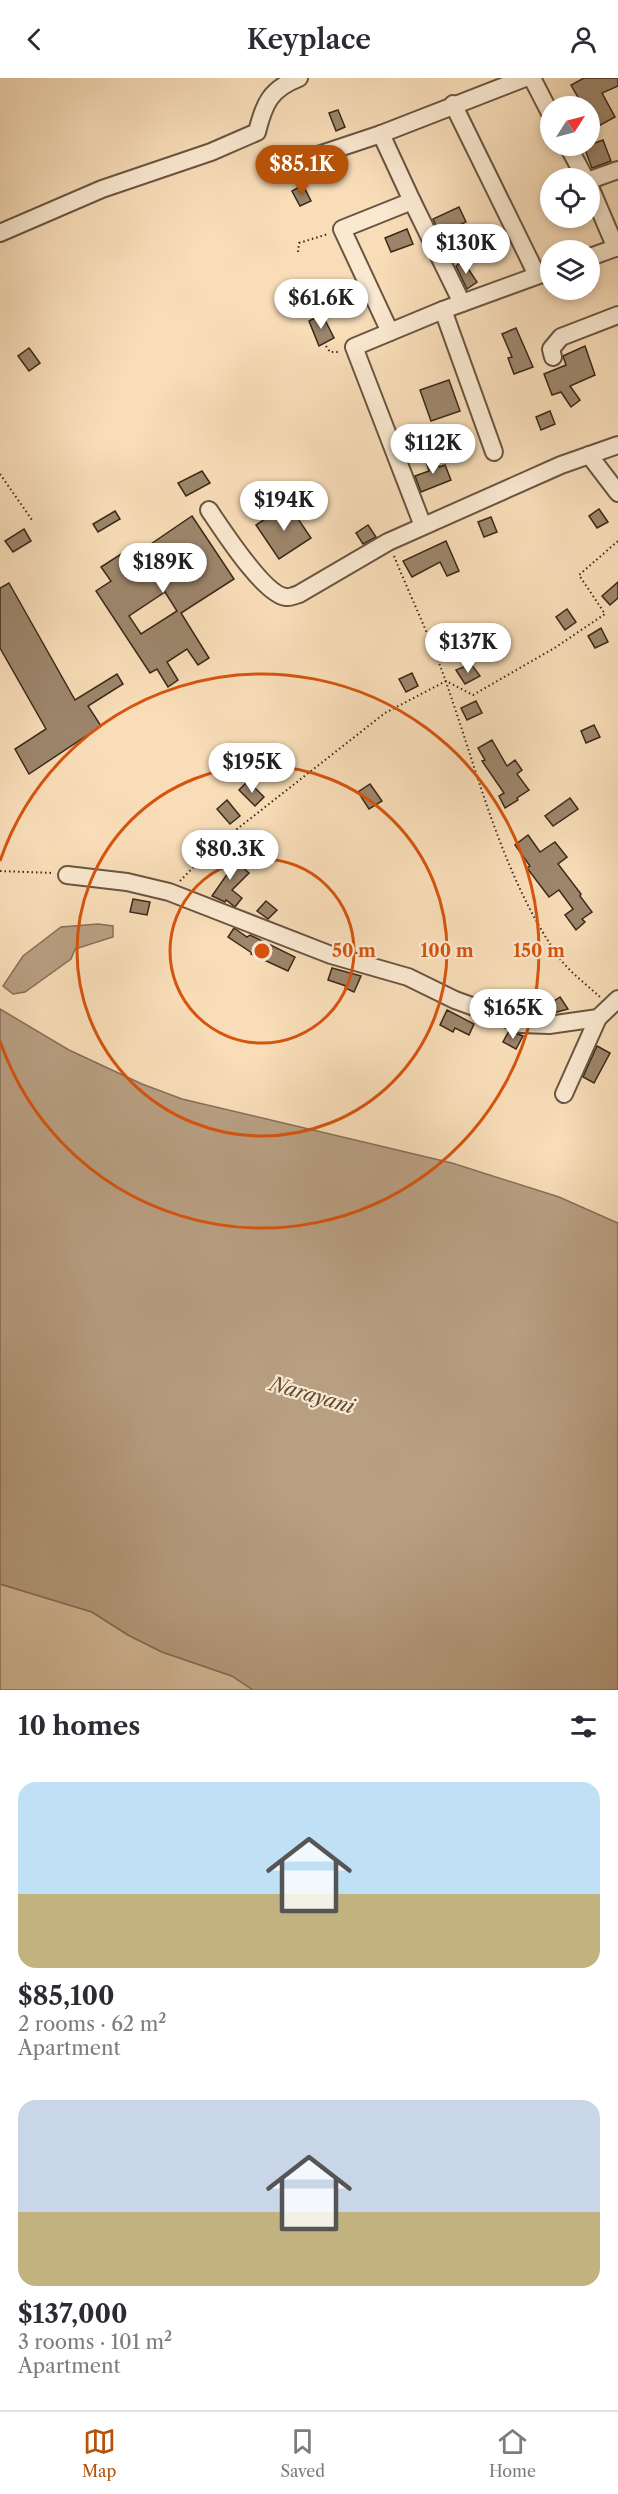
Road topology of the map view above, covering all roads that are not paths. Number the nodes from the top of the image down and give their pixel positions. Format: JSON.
{"nodes":[{"id":1,"x":299,"y":78,"type":"edge"},
{"id":2,"x":525,"y":78,"type":"edge"},
{"id":3,"x":532,"y":78,"type":"edge"},
{"id":4,"x":541,"y":96,"type":"edge"},
{"id":5,"x":453,"y":104,"type":"junction"},
{"id":6,"x":381,"y":134,"type":"junction"},
{"id":7,"x":300,"y":161,"type":"dead end"},
{"id":8,"x":618,"y":170,"type":"edge"},
{"id":9,"x":600,"y":175,"type":"edge"},
{"id":10,"x":412,"y":201,"type":"junction"},
{"id":11,"x":600,"y":210,"type":"edge"},
{"id":12,"x":0,"y":233,"type":"edge"},
{"id":13,"x":617,"y":248,"type":"edge"},
{"id":14,"x":600,"y":254,"type":"edge"},
{"id":15,"x":540,"y":266,"type":"edge"},
{"id":16,"x":540,"y":274,"type":"edge"},
{"id":17,"x":462,"y":303,"type":"junction"},
{"id":18,"x":443,"y":310,"type":"junction"},
{"id":19,"x":618,"y":315,"type":"edge"},
{"id":20,"x":390,"y":332,"type":"junction"},
{"id":21,"x":553,"y":357,"type":"dead end"},
{"id":22,"x":618,"y":445,"type":"edge"},
{"id":23,"x":494,"y":452,"type":"dead end"},
{"id":24,"x":589,"y":455,"type":"junction"},
{"id":25,"x":618,"y":493,"type":"edge"},
{"id":26,"x":209,"y":510,"type":"dead end"},
{"id":27,"x":423,"y":526,"type":"junction"},
{"id":28,"x":68,"y":875,"type":"road end"},
{"id":29,"x":611,"y":1010,"type":"edge"},
{"id":30,"x":564,"y":1094,"type":"dead end"}],
"edges":[{"from":1,"to":12,"type":"street"},
{"from":2,"to":5,"type":"street"},
{"from":3,"to":4,"type":"street"},
{"from":5,"to":6,"type":"street"},
{"from":5,"to":15,"type":"street"},
{"from":6,"to":7,"type":"street"},
{"from":6,"to":10,"type":"street"},
{"from":8,"to":9,"type":"street"},
{"from":10,"to":17,"type":"street"},
{"from":10,"to":20,"type":"street"},
{"from":11,"to":13,"type":"street"},
{"from":13,"to":14,"type":"street"},
{"from":16,"to":17,"type":"street"},
{"from":17,"to":18,"type":"street"},
{"from":18,"to":20,"type":"street"},
{"from":18,"to":23,"type":"street"},
{"from":19,"to":21,"type":"street"},
{"from":20,"to":27,"type":"street"},
{"from":22,"to":24,"type":"street"},
{"from":24,"to":25,"type":"street"},
{"from":24,"to":27,"type":"street"},
{"from":26,"to":27,"type":"street"},
{"from":28,"to":29,"type":"street"},
{"from":29,"to":30,"type":"street"}]}
